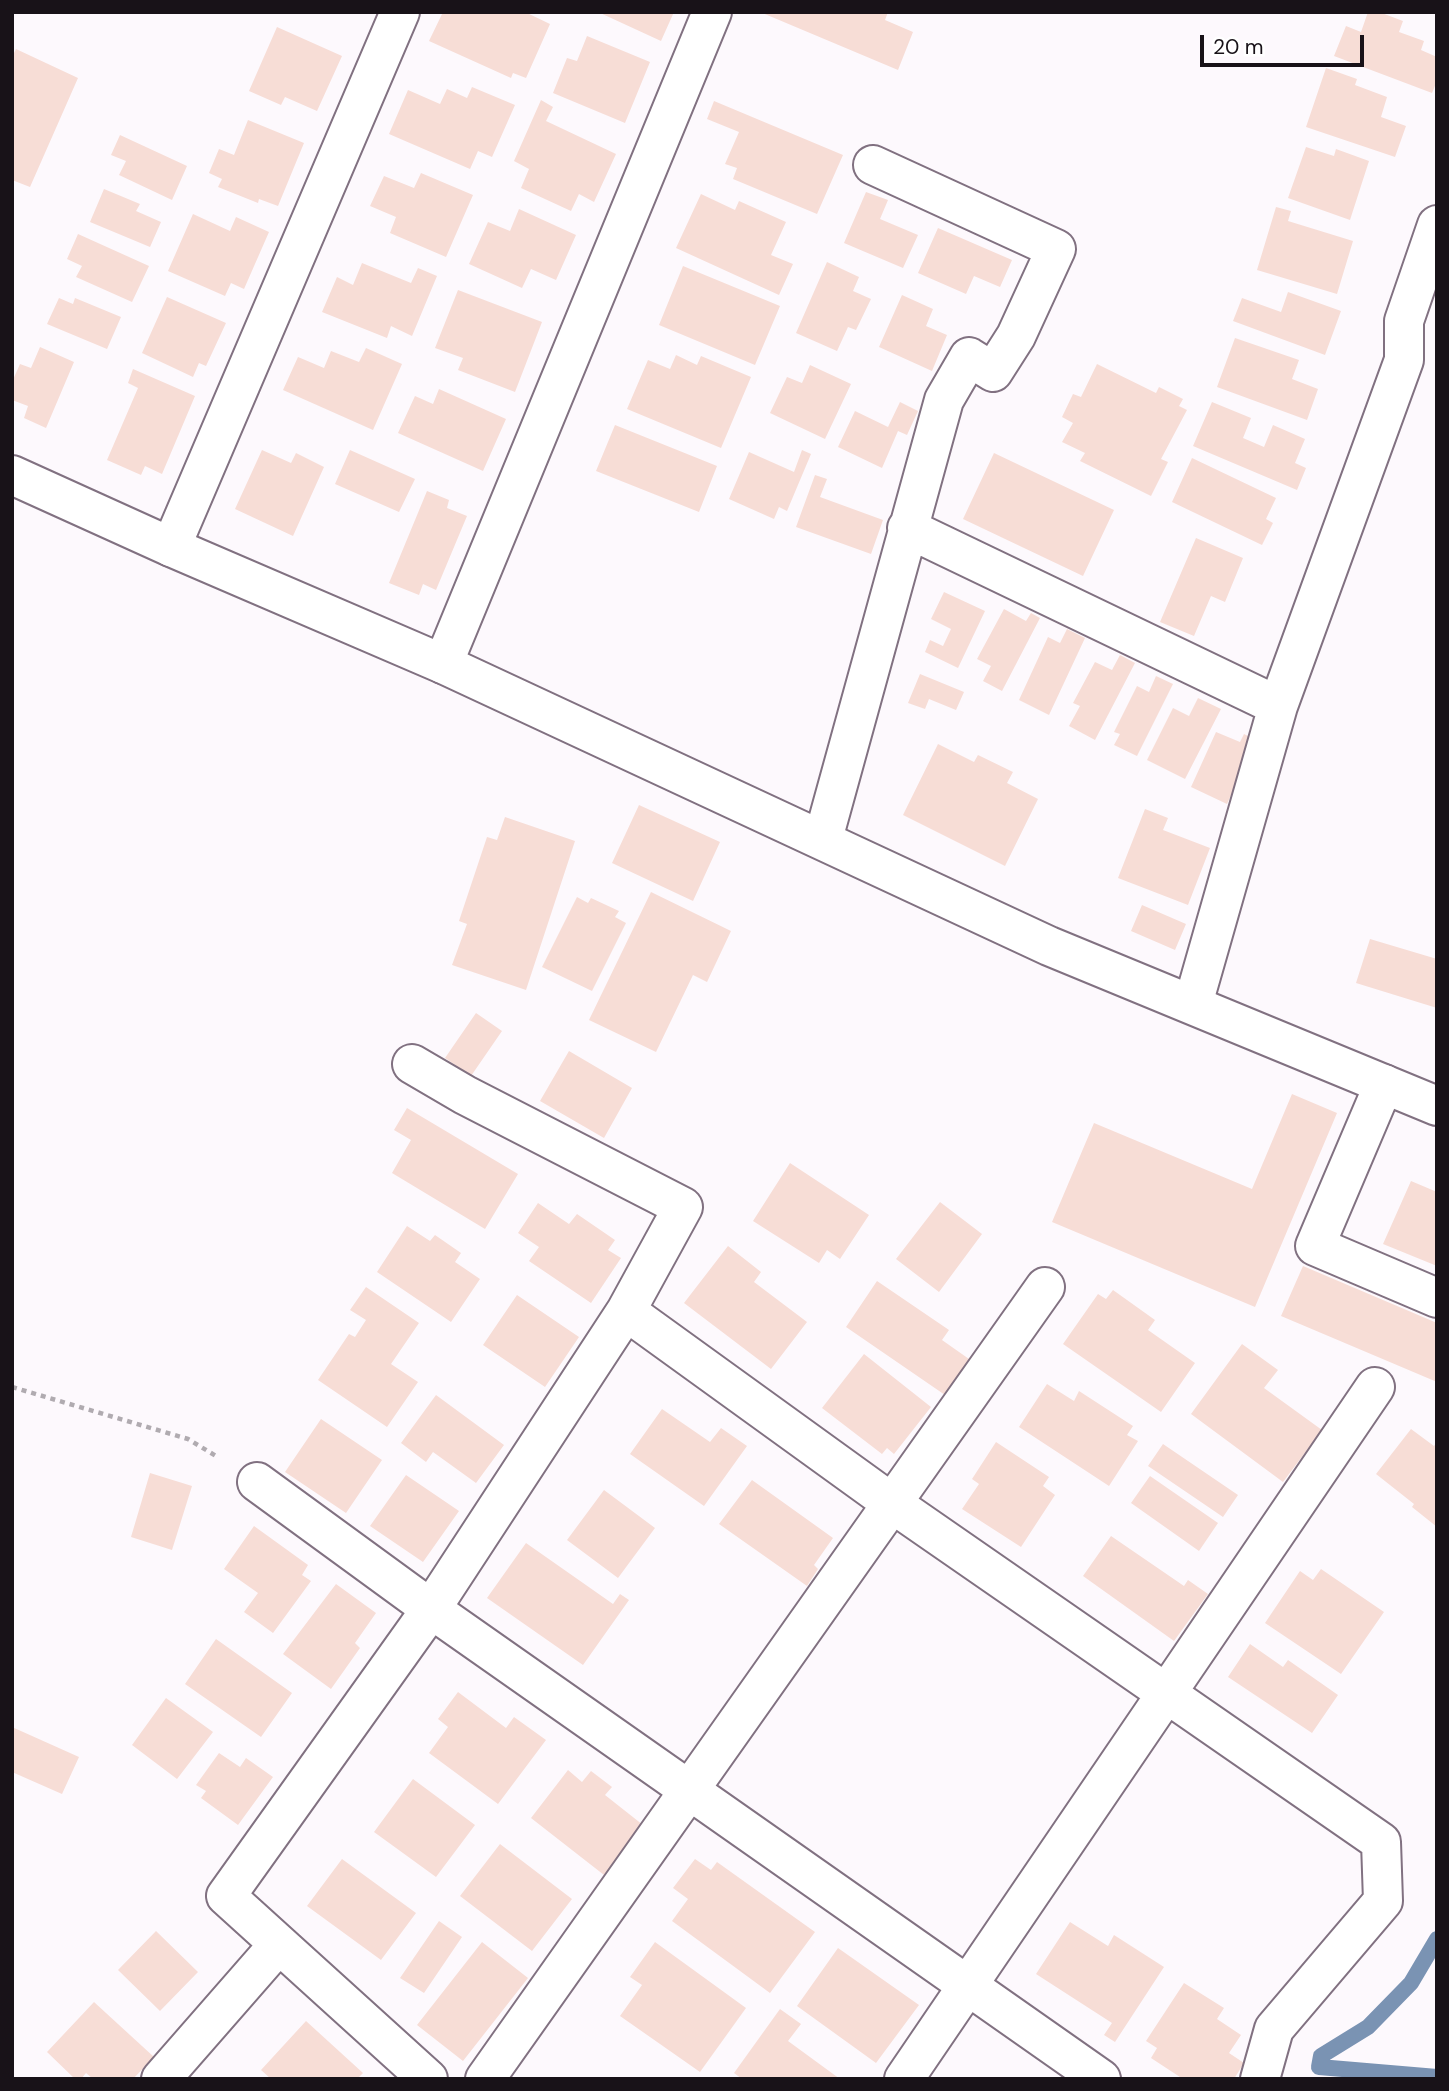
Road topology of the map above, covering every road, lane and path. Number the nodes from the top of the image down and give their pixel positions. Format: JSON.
{"nodes":[{"id":1,"x":400,"y":12,"type":"edge"},
{"id":2,"x":712,"y":12,"type":"edge"},
{"id":3,"x":873,"y":165,"type":"dead end"},
{"id":4,"x":1437,"y":225,"type":"edge"},
{"id":5,"x":12,"y":475,"type":"edge"},
{"id":6,"x":907,"y":528,"type":"junction"},
{"id":7,"x":171,"y":547,"type":"junction"},
{"id":8,"x":443,"y":664,"type":"junction"},
{"id":9,"x":1278,"y":706,"type":"junction"},
{"id":10,"x":823,"y":839,"type":"junction"},
{"id":11,"x":1193,"y":1004,"type":"junction"},
{"id":12,"x":412,"y":1064,"type":"dead end"},
{"id":13,"x":1384,"y":1084,"type":"junction"},
{"id":14,"x":1437,"y":1106,"type":"edge"},
{"id":15,"x":1045,"y":1287,"type":"dead end"},
{"id":16,"x":1437,"y":1298,"type":"edge"},
{"id":17,"x":626,"y":1311,"type":"junction"},
{"id":18,"x":12,"y":1387,"type":"edge"},
{"id":19,"x":1375,"y":1387,"type":"dead end"},
{"id":20,"x":257,"y":1482,"type":"joint"},
{"id":21,"x":893,"y":1504,"type":"junction"},
{"id":22,"x":431,"y":1609,"type":"junction"},
{"id":23,"x":1165,"y":1694,"type":"junction"},
{"id":24,"x":689,"y":1791,"type":"junction"},
{"id":25,"x":279,"y":1944,"type":"junction"},
{"id":26,"x":967,"y":1985,"type":"junction"},
{"id":27,"x":160,"y":2079,"type":"edge"},
{"id":28,"x":428,"y":2079,"type":"edge"},
{"id":29,"x":485,"y":2079,"type":"edge"},
{"id":30,"x":904,"y":2079,"type":"edge"},
{"id":31,"x":1101,"y":2079,"type":"edge"},
{"id":32,"x":1260,"y":2079,"type":"edge"}],
"edges":[{"from":1,"to":7,"type":"street"},
{"from":2,"to":8,"type":"street"},
{"from":3,"to":6,"type":"street"},
{"from":4,"to":9,"type":"street"},
{"from":5,"to":7,"type":"street"},
{"from":6,"to":9,"type":"street"},
{"from":6,"to":10,"type":"street"},
{"from":7,"to":8,"type":"street"},
{"from":8,"to":10,"type":"street"},
{"from":9,"to":11,"type":"street"},
{"from":10,"to":11,"type":"street"},
{"from":11,"to":13,"type":"street"},
{"from":12,"to":17,"type":"street"},
{"from":13,"to":14,"type":"street"},
{"from":13,"to":16,"type":"street"},
{"from":15,"to":21,"type":"street"},
{"from":17,"to":21,"type":"street"},
{"from":17,"to":22,"type":"street"},
{"from":18,"to":20,"type":"path"},
{"from":19,"to":23,"type":"street"},
{"from":20,"to":22,"type":"street"},
{"from":21,"to":23,"type":"street"},
{"from":21,"to":24,"type":"street"},
{"from":22,"to":24,"type":"street"},
{"from":22,"to":25,"type":"street"},
{"from":23,"to":26,"type":"street"},
{"from":23,"to":32,"type":"street"},
{"from":24,"to":26,"type":"street"},
{"from":24,"to":29,"type":"street"},
{"from":25,"to":27,"type":"street"},
{"from":25,"to":28,"type":"street"},
{"from":26,"to":30,"type":"street"},
{"from":26,"to":31,"type":"street"}]}
